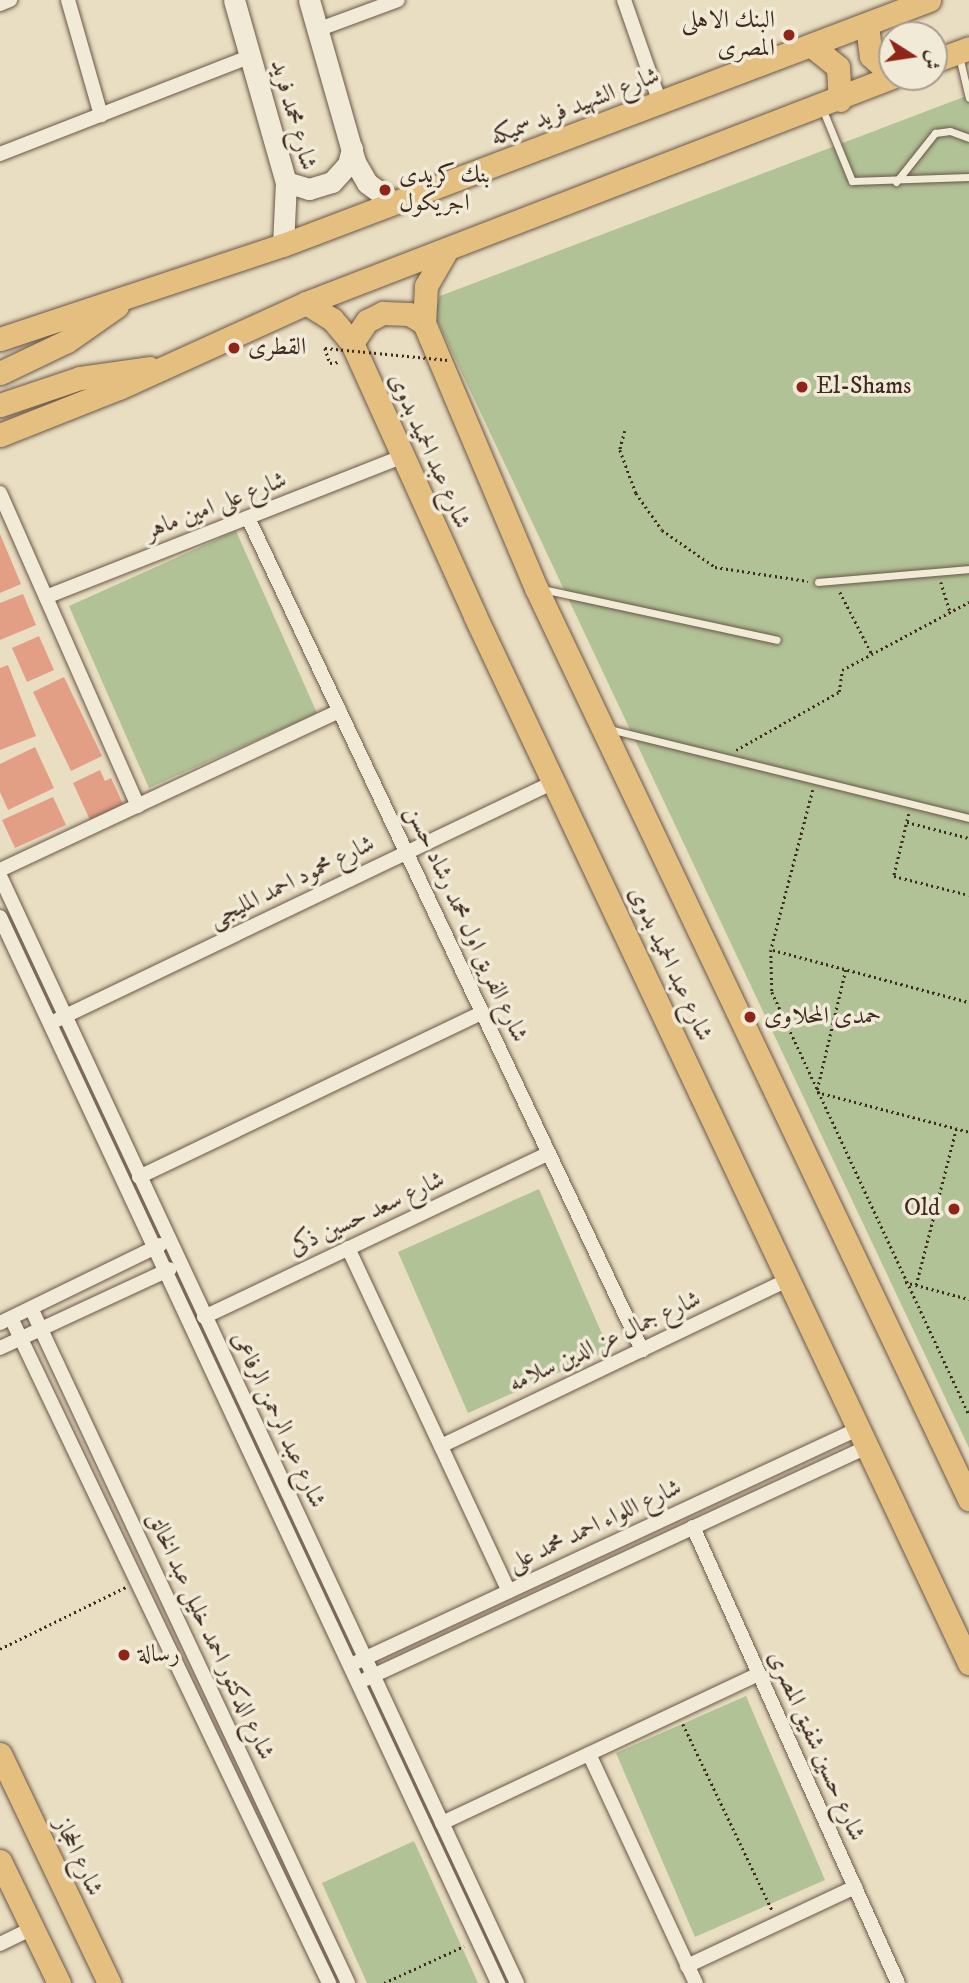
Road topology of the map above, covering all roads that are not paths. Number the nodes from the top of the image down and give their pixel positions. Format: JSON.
{"nodes":[{"id":1,"x":10,"y":0,"type":"edge"},
{"id":2,"x":68,"y":0,"type":"edge"},
{"id":3,"x":234,"y":0,"type":"edge"},
{"id":4,"x":309,"y":0,"type":"edge"},
{"id":5,"x":398,"y":0,"type":"edge"},
{"id":6,"x":624,"y":0,"type":"edge"},
{"id":7,"x":929,"y":0,"type":"edge"},
{"id":8,"x":0,"y":4,"type":"edge"},
{"id":9,"x":867,"y":25,"type":"junction"},
{"id":10,"x":317,"y":30,"type":"junction"},
{"id":11,"x":812,"y":46,"type":"junction"},
{"id":12,"x":964,"y":50,"type":"edge"},
{"id":13,"x":249,"y":57,"type":"junction"},
{"id":14,"x":878,"y":62,"type":"edge"},
{"id":15,"x":878,"y":82,"type":"edge"},
{"id":16,"x":969,"y":98,"type":"edge"},
{"id":17,"x":660,"y":103,"type":"junction"},
{"id":18,"x":831,"y":104,"type":"junction"},
{"id":19,"x":100,"y":115,"type":"junction"},
{"id":20,"x":969,"y":138,"type":"edge"},
{"id":21,"x":352,"y":149,"type":"junction"},
{"id":22,"x":0,"y":154,"type":"edge"},
{"id":23,"x":969,"y":177,"type":"edge"},
{"id":24,"x":896,"y":181,"type":"junction"},
{"id":25,"x":286,"y":182,"type":"junction"},
{"id":26,"x":395,"y":203,"type":"junction"},
{"id":27,"x":283,"y":245,"type":"junction"},
{"id":28,"x":445,"y":253,"type":"junction"},
{"id":29,"x":134,"y":294,"type":"junction"},
{"id":30,"x":306,"y":303,"type":"junction"},
{"id":31,"x":424,"y":323,"type":"junction"},
{"id":32,"x":0,"y":340,"type":"edge"},
{"id":33,"x":352,"y":343,"type":"junction"},
{"id":34,"x":162,"y":366,"type":"junction"},
{"id":35,"x":0,"y":373,"type":"edge"},
{"id":36,"x":0,"y":405,"type":"edge"},
{"id":37,"x":0,"y":435,"type":"edge"},
{"id":38,"x":402,"y":457,"type":"junction"},
{"id":39,"x":0,"y":493,"type":"edge"},
{"id":40,"x":248,"y":518,"type":"junction"},
{"id":41,"x":969,"y":569,"type":"edge"},
{"id":42,"x":818,"y":582,"type":"road end"},
{"id":43,"x":536,"y":588,"type":"junction"},
{"id":44,"x":46,"y":597,"type":"junction"},
{"id":45,"x":777,"y":640,"type":"dead end"},
{"id":46,"x":340,"y":711,"type":"junction"},
{"id":47,"x":602,"y":727,"type":"junction"},
{"id":48,"x":554,"y":782,"type":"junction"},
{"id":49,"x":138,"y":806,"type":"junction"},
{"id":50,"x":969,"y":818,"type":"edge"},
{"id":51,"x":407,"y":852,"type":"junction"},
{"id":52,"x":0,"y":870,"type":"edge"},
{"id":53,"x":0,"y":876,"type":"edge"},
{"id":54,"x":0,"y":917,"type":"edge"},
{"id":55,"x":482,"y":1013,"type":"junction"},
{"id":56,"x":65,"y":1017,"type":"junction"},
{"id":57,"x":49,"y":1024,"type":"junction"},
{"id":58,"x":549,"y":1153,"type":"junction"},
{"id":59,"x":139,"y":1177,"type":"junction"},
{"id":60,"x":167,"y":1242,"type":"junction"},
{"id":61,"x":153,"y":1248,"type":"junction"},
{"id":62,"x":348,"y":1248,"type":"junction"},
{"id":63,"x":180,"y":1264,"type":"junction"},
{"id":64,"x":164,"y":1272,"type":"junction"},
{"id":65,"x":790,"y":1279,"type":"junction"},
{"id":66,"x":31,"y":1308,"type":"junction"},
{"id":67,"x":204,"y":1317,"type":"junction"},
{"id":68,"x":5,"y":1320,"type":"edge"},
{"id":69,"x":41,"y":1329,"type":"junction"},
{"id":70,"x":20,"y":1338,"type":"junction"},
{"id":71,"x":0,"y":1348,"type":"edge"},
{"id":72,"x":642,"y":1350,"type":"junction"},
{"id":73,"x":864,"y":1437,"type":"junction"},
{"id":74,"x":441,"y":1446,"type":"junction"},
{"id":75,"x":969,"y":1499,"type":"edge"},
{"id":76,"x":693,"y":1527,"type":"junction"},
{"id":77,"x":509,"y":1591,"type":"junction"},
{"id":78,"x":960,"y":1631,"type":"edge"},
{"id":79,"x":365,"y":1658,"type":"junction"},
{"id":80,"x":969,"y":1663,"type":"edge"},
{"id":81,"x":349,"y":1665,"type":"junction"},
{"id":82,"x":759,"y":1674,"type":"junction"},
{"id":83,"x":373,"y":1676,"type":"junction"},
{"id":84,"x":358,"y":1682,"type":"junction"},
{"id":85,"x":0,"y":1754,"type":"edge"},
{"id":86,"x":589,"y":1754,"type":"junction"},
{"id":87,"x":269,"y":1815,"type":"junction"},
{"id":88,"x":252,"y":1823,"type":"junction"},
{"id":89,"x":442,"y":1823,"type":"junction"},
{"id":90,"x":0,"y":1861,"type":"edge"},
{"id":91,"x":855,"y":1887,"type":"junction"},
{"id":92,"x":33,"y":1928,"type":"junction"},
{"id":93,"x":0,"y":1944,"type":"edge"},
{"id":94,"x":687,"y":1966,"type":"junction"},
{"id":95,"x":59,"y":1983,"type":"edge"},
{"id":96,"x":109,"y":1983,"type":"edge"},
{"id":97,"x":328,"y":1983,"type":"edge"},
{"id":98,"x":348,"y":1983,"type":"edge"},
{"id":99,"x":498,"y":1983,"type":"edge"},
{"id":100,"x":517,"y":1983,"type":"edge"},
{"id":101,"x":695,"y":1983,"type":"edge"},
{"id":102,"x":898,"y":1983,"type":"edge"}],
"edges":[{"from":1,"to":8,"type":"street"},
{"from":2,"to":19,"type":"street"},
{"from":3,"to":13,"type":"main road","name":"شارع محمد فريد"},
{"from":4,"to":10,"type":"main road","name":"شارع محمد فريد"},
{"from":5,"to":10,"type":"street"},
{"from":6,"to":17,"type":"street"},
{"from":7,"to":9,"type":"main road","name":"شارع الشهيد فريد سميكه"},
{"from":9,"to":11,"type":"main road","name":"شارع الشهيد فريد سميكه"},
{"from":9,"to":14,"type":"main road"},
{"from":10,"to":21,"type":"main road","name":"شارع محمد فريد"},
{"from":11,"to":17,"type":"main road","name":"شارع الشهيد فريد سميكه"},
{"from":11,"to":18,"type":"main road"},
{"from":12,"to":16,"type":"lane"},
{"from":13,"to":19,"type":"street"},
{"from":13,"to":25,"type":"main road","name":"شارع محمد فريد"},
{"from":15,"to":18,"type":"main road"},
{"from":17,"to":26,"type":"main road","name":"شارع الشهيد فريد سميكه"},
{"from":18,"to":24,"type":"lane"},
{"from":18,"to":28,"type":"main road"},
{"from":19,"to":22,"type":"street"},
{"from":20,"to":24,"type":"lane"},
{"from":21,"to":25,"type":"main road"},
{"from":21,"to":26,"type":"main road","name":"شارع محمد فريد"},
{"from":23,"to":24,"type":"lane"},
{"from":25,"to":27,"type":"main road","name":"شارع محمد فريد"},
{"from":26,"to":27,"type":"main road","name":"شارع الشهيد فريد سميكه"},
{"from":27,"to":29,"type":"main road","name":"شارع الشهيد فريد سميكه"},
{"from":28,"to":30,"type":"main road"},
{"from":28,"to":31,"type":"main road","name":"شارع عبد الحميد بدوى"},
{"from":29,"to":32,"type":"main road","name":"شارع الشهيد فريد سميكه"},
{"from":29,"to":35,"type":"main road"},
{"from":30,"to":33,"type":"main road","name":"شارع عبد الحميد بدوى"},
{"from":30,"to":34,"type":"main road"},
{"from":31,"to":33,"type":"main road"},
{"from":31,"to":43,"type":"main road","name":"شارع عبد الحميد بدوى"},
{"from":33,"to":38,"type":"main road","name":"شارع عبد الحميد بدوى"},
{"from":34,"to":36,"type":"main road"},
{"from":34,"to":37,"type":"main road"},
{"from":38,"to":40,"type":"street","name":"شارع على امين ماهر"},
{"from":38,"to":48,"type":"main road","name":"شارع عبد الحميد بدوى"},
{"from":39,"to":44,"type":"street"},
{"from":40,"to":44,"type":"street","name":"شارع على امين ماهر"},
{"from":40,"to":46,"type":"street","name":"شارع الفريق اول محمد رشاد حسن"},
{"from":41,"to":42,"type":"lane"},
{"from":43,"to":45,"type":"lane"},
{"from":43,"to":47,"type":"main road","name":"شارع عبد الحميد بدوى"},
{"from":44,"to":49,"type":"street"},
{"from":46,"to":49,"type":"street"},
{"from":46,"to":51,"type":"street","name":"شارع الفريق اول محمد رشاد حسن"},
{"from":47,"to":50,"type":"lane"},
{"from":47,"to":75,"type":"main road","name":"شارع عبد الحميد بدوى"},
{"from":48,"to":51,"type":"street","name":"شارع محمود احمد المليجى"},
{"from":48,"to":65,"type":"main road","name":"شارع عبد الحميد بدوى"},
{"from":49,"to":52,"type":"street"},
{"from":51,"to":55,"type":"street","name":"شارع الفريق اول محمد رشاد حسن"},
{"from":51,"to":56,"type":"street","name":"شارع محمود احمد المليجى"},
{"from":53,"to":56,"type":"street","name":"شارع عبد الرحمن الرفاعى"},
{"from":54,"to":57,"type":"street","name":"شارع عبد الرحمن الرفاعى"},
{"from":55,"to":58,"type":"street","name":"شارع الفريق اول محمد رشاد حسن"},
{"from":55,"to":59,"type":"street"},
{"from":56,"to":57,"type":"street","name":"شارع محمود احمد المليجى"},
{"from":56,"to":59,"type":"street","name":"شارع عبد الرحمن الرفاعى"},
{"from":57,"to":61,"type":"street","name":"شارع عبد الرحمن الرفاعى"},
{"from":58,"to":62,"type":"street","name":"شارع سعد حسين ذكى"},
{"from":58,"to":72,"type":"street","name":"شارع الفريق اول محمد رشاد حسن"},
{"from":59,"to":60,"type":"street","name":"شارع عبد الرحمن الرفاعى"},
{"from":60,"to":61,"type":"street"},
{"from":60,"to":63,"type":"street","name":"شارع عبد الرحمن الرفاعى"},
{"from":61,"to":64,"type":"street","name":"شارع عبد الرحمن الرفاعى"},
{"from":61,"to":66,"type":"street"},
{"from":62,"to":67,"type":"street","name":"شارع سعد حسين ذكى"},
{"from":62,"to":74,"type":"street"},
{"from":63,"to":64,"type":"street"},
{"from":63,"to":67,"type":"street","name":"شارع عبد الرحمن الرفاعى"},
{"from":64,"to":69,"type":"street"},
{"from":64,"to":81,"type":"street","name":"شارع عبد الرحمن الرفاعى"},
{"from":65,"to":72,"type":"street","name":"شارع جمال عز الدين سلامه"},
{"from":65,"to":73,"type":"main road","name":"شارع عبد الحميد بدوى"},
{"from":66,"to":68,"type":"street"},
{"from":66,"to":69,"type":"street","name":"شارع الدكتور احمد خليل عبد الخالق"},
{"from":67,"to":79,"type":"street","name":"شارع عبد الرحمن الرفاعى"},
{"from":68,"to":70,"type":"street","name":"شارع الدكتور احمد خليل عبد الخالق"},
{"from":69,"to":70,"type":"street"},
{"from":69,"to":87,"type":"street","name":"شارع الدكتور احمد خليل عبد الخالق"},
{"from":70,"to":71,"type":"street"},
{"from":70,"to":88,"type":"street","name":"شارع الدكتور احمد خليل عبد الخالق"},
{"from":72,"to":74,"type":"street","name":"شارع جمال عز الدين سلامه"},
{"from":73,"to":76,"type":"street","name":"شارع اللواء احمد محمد على"},
{"from":73,"to":77,"type":"street","name":"شارع اللواء احمد محمد على"},
{"from":73,"to":78,"type":"main road","name":"شارع عبد الحميد بدوى"},
{"from":74,"to":77,"type":"street"},
{"from":76,"to":82,"type":"street","name":"شارع حسين شفيق المصرى"},
{"from":76,"to":83,"type":"street","name":"شارع اللواء احمد محمد على"},
{"from":77,"to":79,"type":"street","name":"شارع اللواء احمد محمد على"},
{"from":78,"to":80,"type":"main road","name":"شارع عبد الحميد بدوى"},
{"from":79,"to":81,"type":"street","name":"شارع اللواء احمد محمد على"},
{"from":79,"to":83,"type":"street","name":"شارع عبد الرحمن الرفاعى"},
{"from":81,"to":84,"type":"street","name":"شارع عبد الرحمن الرفاعى"},
{"from":82,"to":86,"type":"street"},
{"from":82,"to":91,"type":"street","name":"شارع حسين شفيق المصرى"},
{"from":83,"to":84,"type":"street","name":"شارع اللواء احمد محمد على"},
{"from":83,"to":89,"type":"street","name":"شارع عبد الرحمن الرفاعى"},
{"from":84,"to":99,"type":"street","name":"شارع عبد الرحمن الرفاعى"},
{"from":85,"to":96,"type":"main road","name":"شارع الحجاز"},
{"from":86,"to":89,"type":"street"},
{"from":86,"to":94,"type":"street"},
{"from":87,"to":88,"type":"street"},
{"from":87,"to":98,"type":"street","name":"شارع الدكتور احمد خليل عبد الخالق"},
{"from":88,"to":97,"type":"street","name":"شارع الدكتور احمد خليل عبد الخالق"},
{"from":89,"to":100,"type":"street","name":"شارع عبد الرحمن الرفاعى"},
{"from":90,"to":92,"type":"main road"},
{"from":91,"to":94,"type":"street"},
{"from":91,"to":102,"type":"street","name":"شارع حسين شفيق المصرى"},
{"from":92,"to":93,"type":"street"},
{"from":92,"to":95,"type":"main road"},
{"from":94,"to":101,"type":"street"}]}
